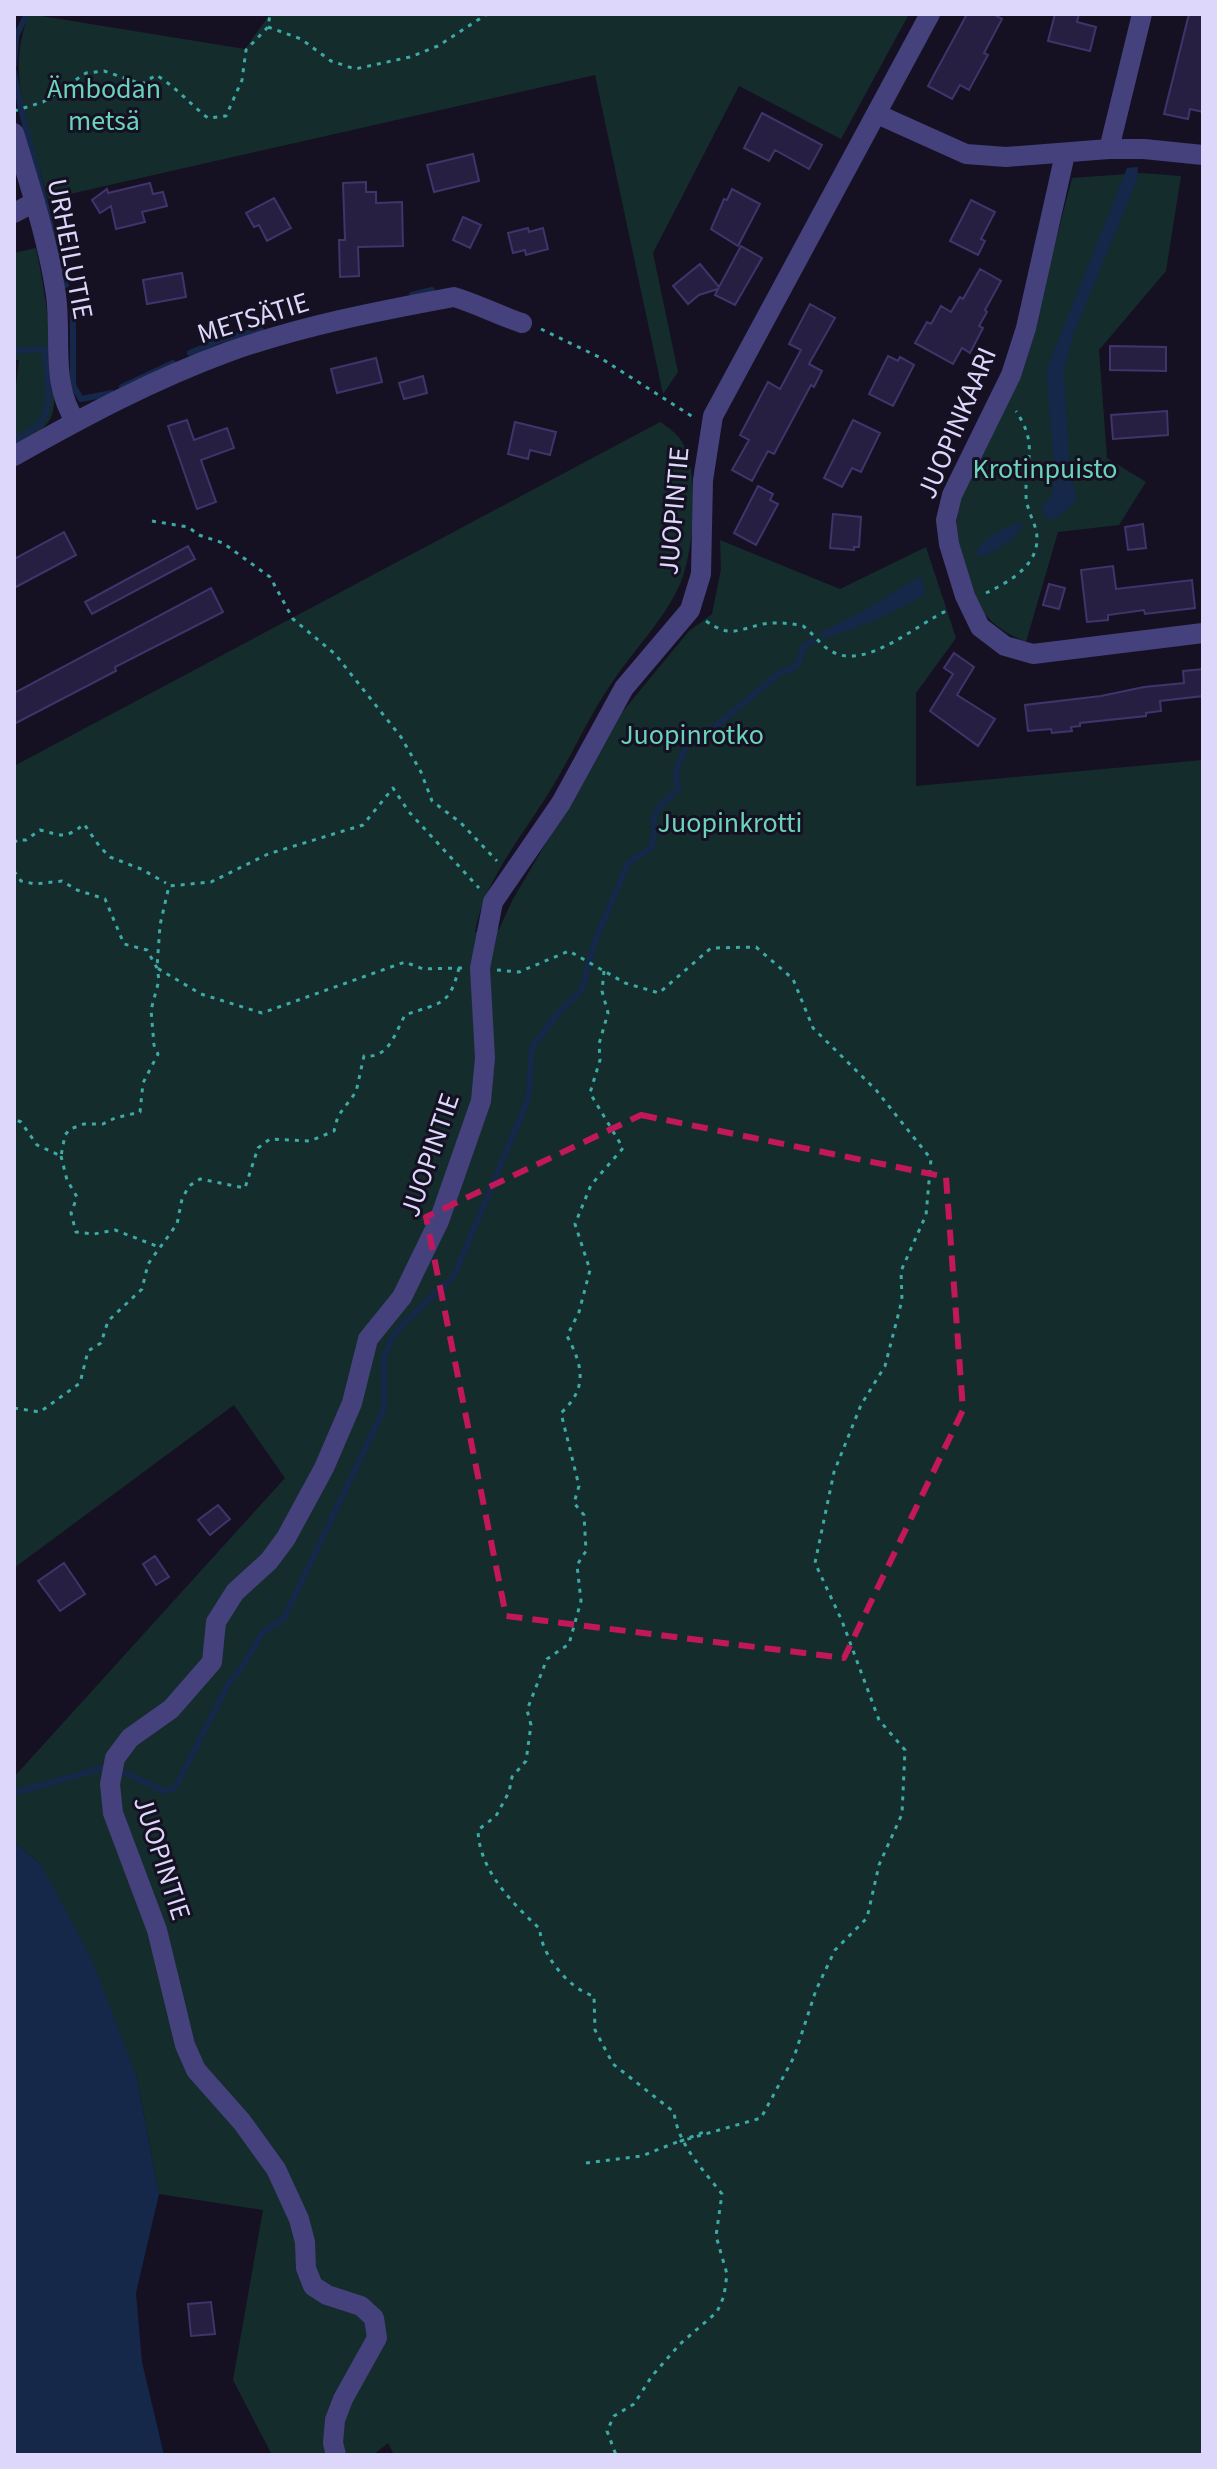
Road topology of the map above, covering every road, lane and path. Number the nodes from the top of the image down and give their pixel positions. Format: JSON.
{"nodes":[{"id":1,"x":270,"y":14,"type":"edge"},
{"id":2,"x":487,"y":14,"type":"edge"},
{"id":3,"x":930,"y":14,"type":"edge"},
{"id":4,"x":1142,"y":14,"type":"edge"},
{"id":5,"x":268,"y":27,"type":"junction"},
{"id":6,"x":14,"y":111,"type":"edge"},
{"id":7,"x":877,"y":114,"type":"junction"},
{"id":8,"x":14,"y":133,"type":"edge"},
{"id":9,"x":1109,"y":149,"type":"junction"},
{"id":10,"x":1065,"y":154,"type":"junction"},
{"id":11,"x":1203,"y":155,"type":"edge"},
{"id":12,"x":35,"y":202,"type":"junction"},
{"id":13,"x":14,"y":213,"type":"edge"},
{"id":14,"x":522,"y":323,"type":"joint"},
{"id":15,"x":1000,"y":397,"type":"junction"},
{"id":16,"x":76,"y":422,"type":"junction"},
{"id":17,"x":711,"y":423,"type":"junction"},
{"id":18,"x":14,"y":456,"type":"edge"},
{"id":19,"x":152,"y":521,"type":"dead end"},
{"id":20,"x":968,"y":602,"type":"junction"},
{"id":21,"x":690,"y":610,"type":"junction"},
{"id":22,"x":1203,"y":633,"type":"edge"},
{"id":23,"x":14,"y":843,"type":"edge"},
{"id":24,"x":14,"y":871,"type":"edge"},
{"id":25,"x":509,"y":877,"type":"junction"},
{"id":26,"x":166,"y":883,"type":"dead end"},
{"id":27,"x":493,"y":902,"type":"junction"},
{"id":28,"x":157,"y":968,"type":"junction"},
{"id":29,"x":459,"y":968,"type":"junction"},
{"id":30,"x":480,"y":968,"type":"junction"},
{"id":31,"x":604,"y":971,"type":"junction"},
{"id":32,"x":14,"y":1119,"type":"edge"},
{"id":33,"x":61,"y":1156,"type":"junction"},
{"id":34,"x":161,"y":1248,"type":"junction"},
{"id":35,"x":14,"y":1408,"type":"edge"},
{"id":36,"x":706,"y":2131,"type":"dead end"},
{"id":37,"x":681,"y":2141,"type":"junction"},
{"id":38,"x":586,"y":2163,"type":"dead end"},
{"id":39,"x":336,"y":2455,"type":"edge"},
{"id":40,"x":616,"y":2455,"type":"edge"}],
"edges":[{"from":1,"to":5,"type":"path"},
{"from":2,"to":5,"type":"path"},
{"from":3,"to":7,"type":"street","name":"JUOPINTIE"},
{"from":4,"to":9,"type":"street"},
{"from":5,"to":6,"type":"path"},
{"from":7,"to":10,"type":"street"},
{"from":7,"to":17,"type":"street","name":"JUOPINTIE"},
{"from":8,"to":12,"type":"street","name":"URHEILUTIE"},
{"from":9,"to":10,"type":"street"},
{"from":9,"to":11,"type":"street"},
{"from":10,"to":15,"type":"street","name":"JUOPINKAARI"},
{"from":12,"to":13,"type":"street"},
{"from":12,"to":16,"type":"street","name":"URHEILUTIE"},
{"from":14,"to":16,"type":"street","name":"METSÄTIE"},
{"from":14,"to":17,"type":"path"},
{"from":15,"to":20,"type":"street","name":"JUOPINKAARI"},
{"from":15,"to":20,"type":"path"},
{"from":16,"to":18,"type":"street","name":"METSÄTIE"},
{"from":17,"to":21,"type":"street","name":"JUOPINTIE"},
{"from":19,"to":25,"type":"path"},
{"from":20,"to":21,"type":"path"},
{"from":20,"to":22,"type":"street","name":"JUOPINKAARI"},
{"from":21,"to":25,"type":"street","name":"JUOPINTIE"},
{"from":23,"to":26,"type":"path"},
{"from":24,"to":28,"type":"path"},
{"from":25,"to":27,"type":"street","name":"JUOPINTIE"},
{"from":27,"to":28,"type":"path"},
{"from":27,"to":30,"type":"street","name":"JUOPINTIE"},
{"from":28,"to":29,"type":"path"},
{"from":28,"to":33,"type":"path"},
{"from":29,"to":30,"type":"path"},
{"from":29,"to":34,"type":"path"},
{"from":30,"to":31,"type":"path"},
{"from":30,"to":39,"type":"street","name":"JUOPINTIE"},
{"from":31,"to":37,"type":"path"},
{"from":31,"to":37,"type":"path"},
{"from":32,"to":33,"type":"path"},
{"from":33,"to":34,"type":"path"},
{"from":34,"to":35,"type":"path"},
{"from":36,"to":37,"type":"path"},
{"from":37,"to":38,"type":"path"},
{"from":37,"to":40,"type":"path"}]}
